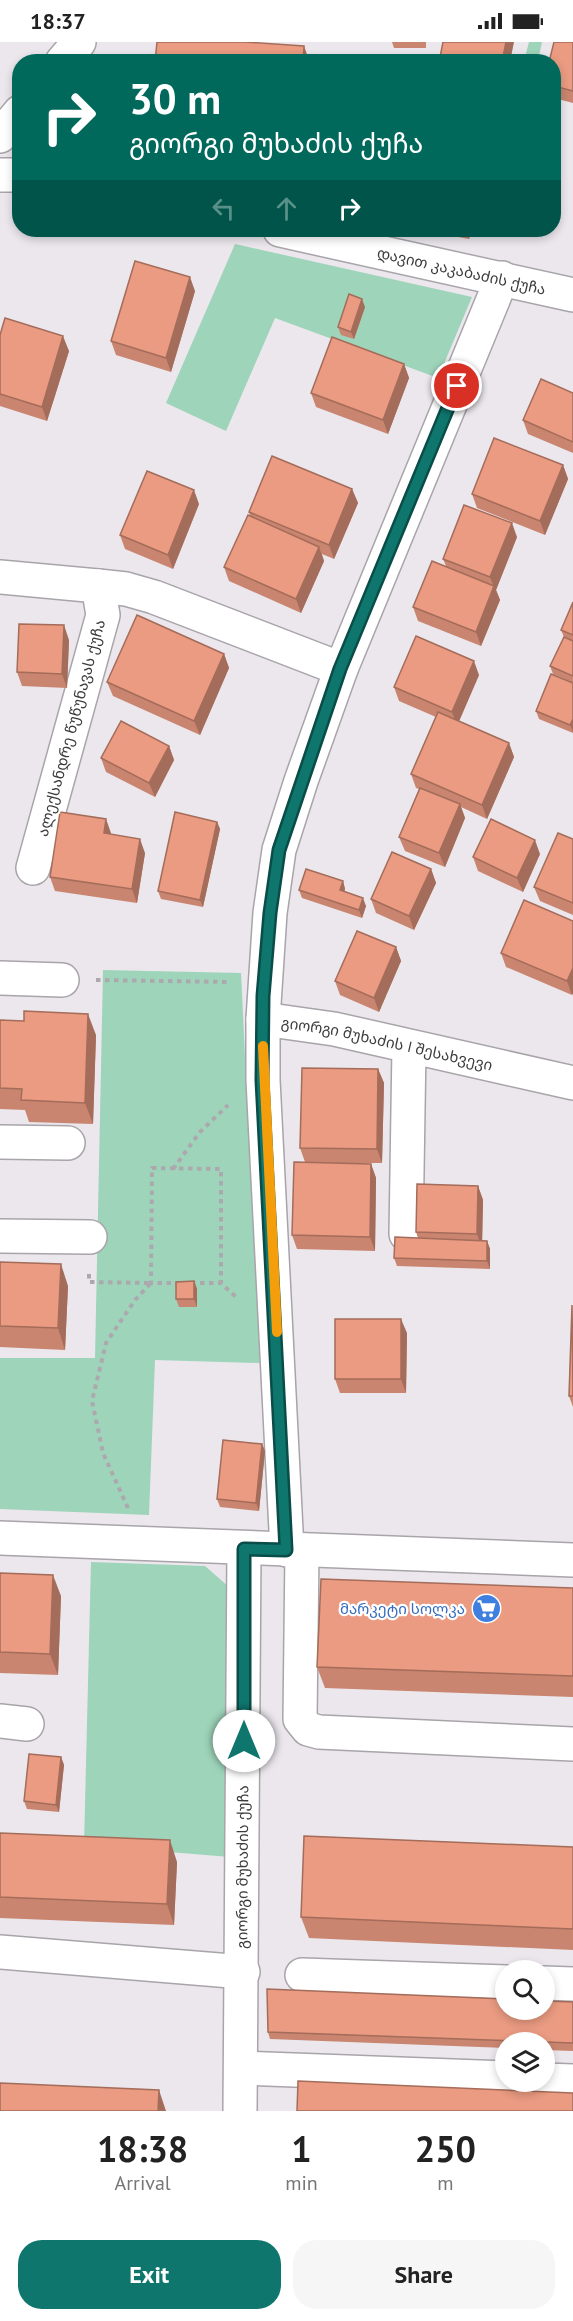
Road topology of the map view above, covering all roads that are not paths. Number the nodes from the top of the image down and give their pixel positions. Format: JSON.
{"nodes":[{"id":1,"x":79,"y":42,"type":"edge"},
{"id":2,"x":69,"y":54,"type":"edge"},
{"id":3,"x":12,"y":122,"type":"edge"},
{"id":4,"x":0,"y":136,"type":"edge"},
{"id":5,"x":312,"y":237,"type":"edge"},
{"id":6,"x":502,"y":278,"type":"junction"},
{"id":7,"x":573,"y":295,"type":"edge"},
{"id":8,"x":0,"y":577,"type":"edge"},
{"id":9,"x":98,"y":586,"type":"junction"},
{"id":10,"x":340,"y":669,"type":"junction"},
{"id":11,"x":33,"y":868,"type":"dead end"},
{"id":12,"x":0,"y":978,"type":"edge"},
{"id":13,"x":62,"y":980,"type":"road end"},
{"id":14,"x":263,"y":1007,"type":"junction"},
{"id":15,"x":410,"y":1047,"type":"junction"},
{"id":16,"x":564,"y":1077,"type":"edge"},
{"id":17,"x":0,"y":1142,"type":"edge"},
{"id":18,"x":68,"y":1143,"type":"dead end"},
{"id":19,"x":406,"y":1234,"type":"dead end"},
{"id":20,"x":0,"y":1236,"type":"edge"},
{"id":21,"x":90,"y":1237,"type":"road end"},
{"id":22,"x":0,"y":1538,"type":"edge"},
{"id":23,"x":244,"y":1549,"type":"junction"},
{"id":24,"x":294,"y":1550,"type":"junction"},
{"id":25,"x":573,"y":1560,"type":"edge"},
{"id":26,"x":573,"y":1744,"type":"edge"},
{"id":27,"x":0,"y":1952,"type":"edge"},
{"id":28,"x":243,"y":1972,"type":"junction"},
{"id":29,"x":302,"y":1975,"type":"dead end"},
{"id":30,"x":495,"y":1982,"type":"edge"},
{"id":31,"x":555,"y":1983,"type":"edge"},
{"id":32,"x":573,"y":1984,"type":"edge"},
{"id":33,"x":242,"y":2068,"type":"junction"},
{"id":34,"x":495,"y":2078,"type":"edge"},
{"id":35,"x":555,"y":2080,"type":"edge"},
{"id":36,"x":573,"y":2081,"type":"edge"},
{"id":37,"x":240,"y":2111,"type":"edge"}],
"edges":[{"from":1,"to":2,"type":"street"},
{"from":3,"to":4,"type":"street"},
{"from":5,"to":6,"type":"street","name":"დავით კაკაბაძის ქუჩა"},
{"from":6,"to":7,"type":"street","name":"დავით კაკაბაძის ქუჩა"},
{"from":6,"to":10,"type":"street"},
{"from":8,"to":9,"type":"street"},
{"from":9,"to":10,"type":"street"},
{"from":9,"to":11,"type":"street","name":"ალექსანდრე წუწუნავას ქუჩა"},
{"from":10,"to":14,"type":"street"},
{"from":12,"to":13,"type":"street"},
{"from":14,"to":15,"type":"street","name":"გიორგი მუხაძის I შესახვევი"},
{"from":14,"to":24,"type":"street","name":"გიორგი მუხაძის I შესახვევი"},
{"from":15,"to":16,"type":"street","name":"გიორგი მუხაძის I შესახვევი"},
{"from":15,"to":19,"type":"street"},
{"from":17,"to":18,"type":"street"},
{"from":20,"to":21,"type":"street"},
{"from":22,"to":23,"type":"street"},
{"from":23,"to":24,"type":"street"},
{"from":23,"to":28,"type":"street","name":"გიორგი მუხაძის ქუჩა"},
{"from":24,"to":25,"type":"street"},
{"from":24,"to":26,"type":"street","name":"გიორგი მუხაძის I შესახვევი"},
{"from":27,"to":28,"type":"street"},
{"from":28,"to":33,"type":"street","name":"გიორგი მუხაძის ქუჩა"},
{"from":29,"to":30,"type":"street"},
{"from":31,"to":32,"type":"street"},
{"from":33,"to":34,"type":"street"},
{"from":33,"to":37,"type":"street","name":"გიორგი მუხაძის ქუჩა"},
{"from":35,"to":36,"type":"street"}]}
